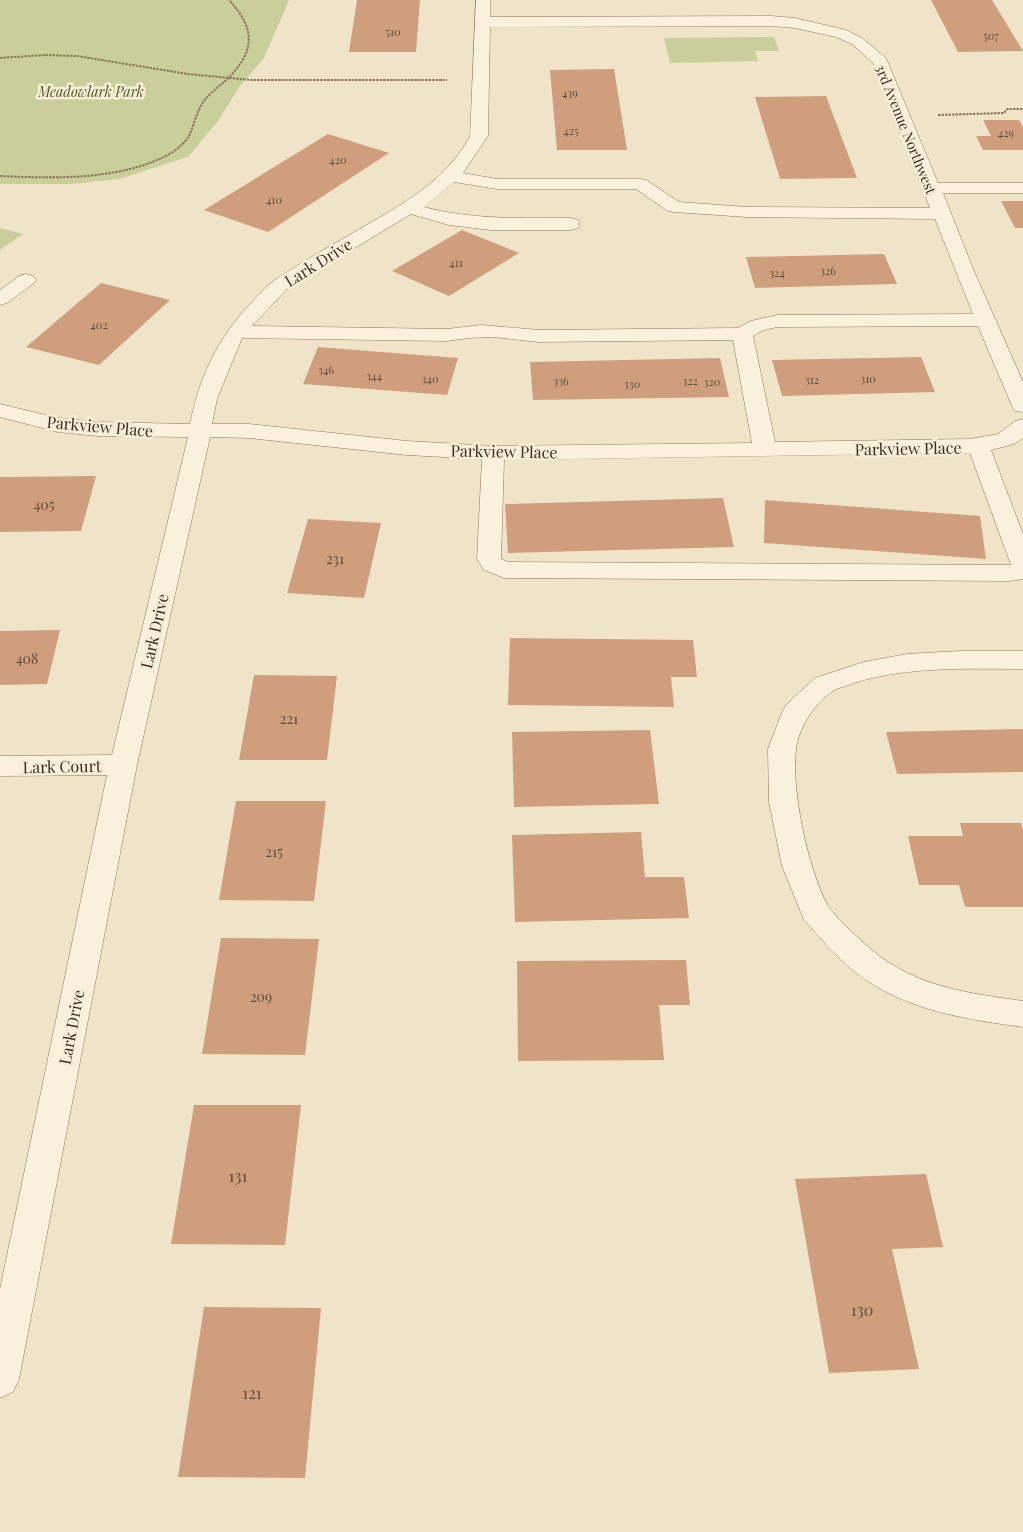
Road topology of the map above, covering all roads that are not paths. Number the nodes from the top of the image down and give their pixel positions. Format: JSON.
{"nodes":[{"id":1,"x":483,"y":11,"type":"edge"},
{"id":2,"x":450,"y":176,"type":"junction"},
{"id":3,"x":930,"y":188,"type":"junction"},
{"id":4,"x":1023,"y":188,"type":"edge"},
{"id":5,"x":408,"y":208,"type":"junction"},
{"id":6,"x":942,"y":214,"type":"junction"},
{"id":7,"x":571,"y":224,"type":"dead end"},
{"id":8,"x":26,"y":280,"type":"dead end"},
{"id":9,"x":0,"y":299,"type":"edge"},
{"id":10,"x":986,"y":320,"type":"junction"},
{"id":11,"x":236,"y":332,"type":"junction"},
{"id":12,"x":742,"y":334,"type":"junction"},
{"id":13,"x":1023,"y":353,"type":"edge"},
{"id":14,"x":1001,"y":354,"type":"junction"},
{"id":15,"x":1023,"y":406,"type":"edge"},
{"id":16,"x":0,"y":410,"type":"edge"},
{"id":17,"x":200,"y":431,"type":"junction"},
{"id":18,"x":1016,"y":432,"type":"edge"},
{"id":19,"x":978,"y":445,"type":"junction"},
{"id":20,"x":764,"y":450,"type":"junction"},
{"id":21,"x":493,"y":453,"type":"junction"},
{"id":22,"x":1023,"y":566,"type":"edge"},
{"id":23,"x":1023,"y":660,"type":"edge"},
{"id":24,"x":123,"y":765,"type":"junction"},
{"id":25,"x":0,"y":766,"type":"edge"},
{"id":26,"x":1023,"y":1014,"type":"edge"},
{"id":27,"x":0,"y":1379,"type":"edge"}],
"edges":[{"from":1,"to":2,"type":"street","name":"Lark Drive"},
{"from":1,"to":3,"type":"street","name":"3rd Avenue Northwest"},
{"from":2,"to":5,"type":"street","name":"Lark Drive"},
{"from":2,"to":6,"type":"street"},
{"from":3,"to":4,"type":"street"},
{"from":3,"to":6,"type":"street","name":"3rd Avenue Northwest"},
{"from":5,"to":7,"type":"street"},
{"from":5,"to":11,"type":"street","name":"Lark Drive"},
{"from":6,"to":10,"type":"street","name":"3rd Avenue Northwest"},
{"from":8,"to":9,"type":"street"},
{"from":10,"to":12,"type":"street"},
{"from":10,"to":14,"type":"street","name":"3rd Avenue Northwest"},
{"from":11,"to":12,"type":"street"},
{"from":11,"to":17,"type":"street","name":"Lark Drive"},
{"from":12,"to":20,"type":"street"},
{"from":13,"to":14,"type":"street"},
{"from":14,"to":15,"type":"street","name":"3rd Avenue Northwest"},
{"from":16,"to":17,"type":"street","name":"Parkview Place"},
{"from":17,"to":21,"type":"street","name":"Parkview Place"},
{"from":17,"to":24,"type":"street","name":"Lark Drive"},
{"from":18,"to":19,"type":"street","name":"Parkview Place"},
{"from":19,"to":20,"type":"street","name":"Parkview Place"},
{"from":19,"to":22,"type":"street"},
{"from":20,"to":21,"type":"street","name":"Parkview Place"},
{"from":21,"to":22,"type":"street"},
{"from":23,"to":26,"type":"street"},
{"from":24,"to":25,"type":"street","name":"Lark Court"},
{"from":24,"to":27,"type":"street","name":"Lark Drive"}]}
